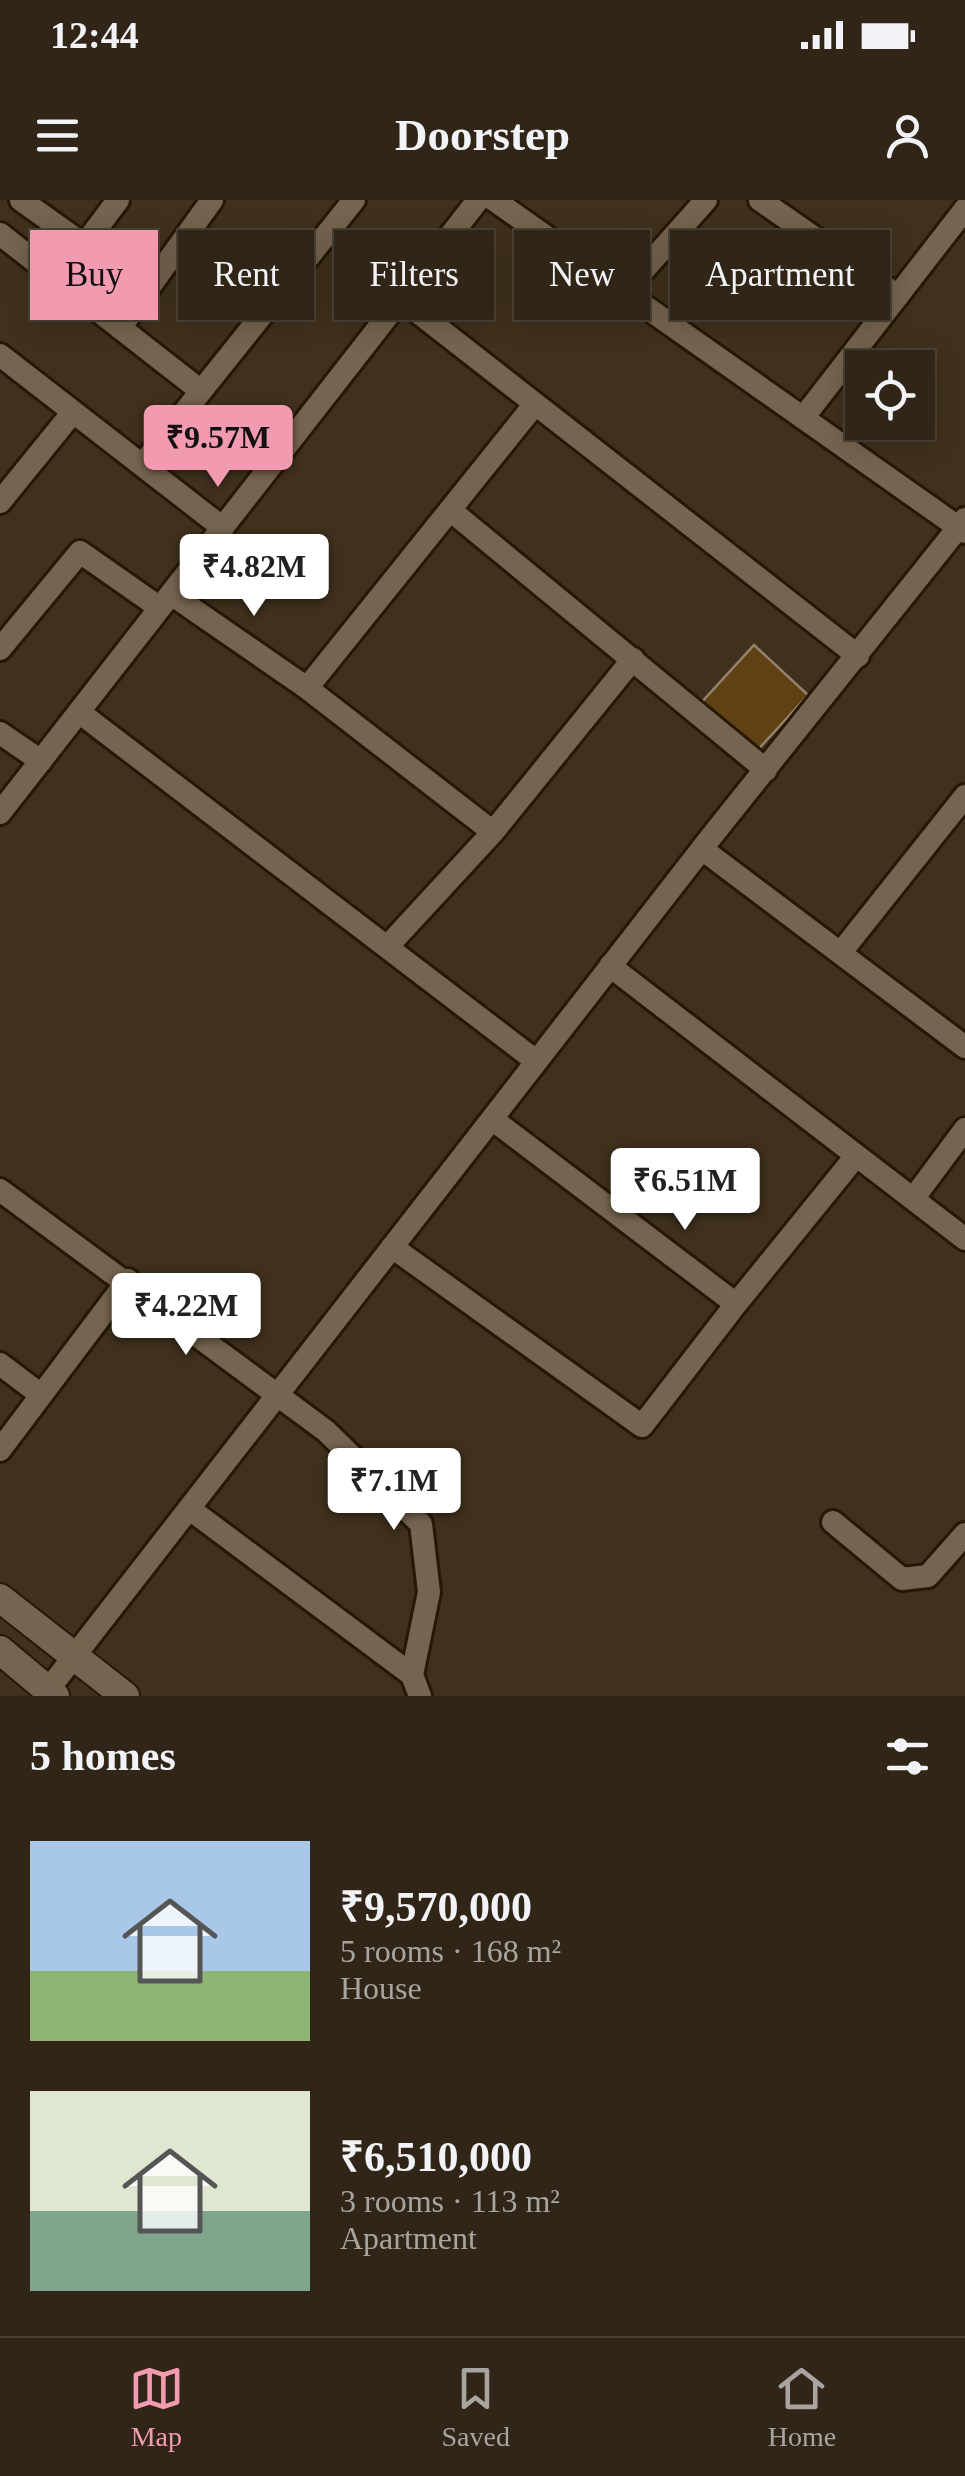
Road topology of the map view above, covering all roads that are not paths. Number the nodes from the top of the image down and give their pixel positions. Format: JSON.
{"nodes":[{"id":1,"x":21,"y":200,"type":"edge"},
{"id":2,"x":118,"y":200,"type":"edge"},
{"id":3,"x":212,"y":200,"type":"edge"},
{"id":4,"x":354,"y":200,"type":"edge"},
{"id":5,"x":478,"y":200,"type":"edge"},
{"id":6,"x":494,"y":200,"type":"edge"},
{"id":7,"x":706,"y":200,"type":"edge"},
{"id":8,"x":760,"y":200,"type":"edge"},
{"id":9,"x":965,"y":209,"type":"edge"},
{"id":10,"x":63,"y":230,"type":"edge"},
{"id":11,"x":95,"y":230,"type":"edge"},
{"id":12,"x":455,"y":230,"type":"edge"},
{"id":13,"x":536,"y":230,"type":"edge"},
{"id":14,"x":0,"y":234,"type":"edge"},
{"id":15,"x":30,"y":258,"type":"edge"},
{"id":16,"x":650,"y":263,"type":"edge"},
{"id":17,"x":898,"y":296,"type":"junction"},
{"id":18,"x":650,"y":310,"type":"edge"},
{"id":19,"x":110,"y":320,"type":"edge"},
{"id":20,"x":385,"y":320,"type":"edge"},
{"id":21,"x":428,"y":320,"type":"edge"},
{"id":22,"x":120,"y":328,"type":"junction"},
{"id":23,"x":1,"y":359,"type":"edge"},
{"id":24,"x":201,"y":392,"type":"junction"},
{"id":25,"x":535,"y":404,"type":"junction"},
{"id":26,"x":73,"y":412,"type":"junction"},
{"id":27,"x":803,"y":418,"type":"junction"},
{"id":28,"x":142,"y":465,"type":"junction"},
{"id":29,"x":0,"y":502,"type":"edge"},
{"id":30,"x":450,"y":510,"type":"junction"},
{"id":31,"x":963,"y":526,"type":"edge"},
{"id":32,"x":223,"y":528,"type":"junction"},
{"id":33,"x":165,"y":601,"type":"junction"},
{"id":34,"x":0,"y":650,"type":"edge"},
{"id":35,"x":858,"y":656,"type":"junction"},
{"id":36,"x":633,"y":659,"type":"junction"},
{"id":37,"x":306,"y":688,"type":"junction"},
{"id":38,"x":78,"y":712,"type":"junction"},
{"id":39,"x":0,"y":733,"type":"edge"},
{"id":40,"x":41,"y":761,"type":"junction"},
{"id":41,"x":766,"y":770,"type":"junction"},
{"id":42,"x":965,"y":796,"type":"edge"},
{"id":43,"x":0,"y":813,"type":"edge"},
{"id":44,"x":493,"y":832,"type":"junction"},
{"id":45,"x":702,"y":849,"type":"junction"},
{"id":46,"x":387,"y":947,"type":"junction"},
{"id":47,"x":842,"y":952,"type":"junction"},
{"id":48,"x":610,"y":966,"type":"junction"},
{"id":49,"x":965,"y":1048,"type":"edge"},
{"id":50,"x":536,"y":1060,"type":"junction"},
{"id":51,"x":492,"y":1118,"type":"junction"},
{"id":52,"x":965,"y":1129,"type":"edge"},
{"id":53,"x":856,"y":1156,"type":"junction"},
{"id":54,"x":0,"y":1190,"type":"edge"},
{"id":55,"x":913,"y":1199,"type":"junction"},
{"id":56,"x":965,"y":1239,"type":"edge"},
{"id":57,"x":392,"y":1247,"type":"junction"},
{"id":58,"x":128,"y":1280,"type":"junction"},
{"id":59,"x":736,"y":1304,"type":"junction"},
{"id":60,"x":0,"y":1364,"type":"edge"},
{"id":61,"x":41,"y":1395,"type":"junction"},
{"id":62,"x":276,"y":1395,"type":"junction"},
{"id":63,"x":0,"y":1450,"type":"edge"},
{"id":64,"x":191,"y":1510,"type":"junction"},
{"id":65,"x":833,"y":1522,"type":"dead end"},
{"id":66,"x":965,"y":1534,"type":"edge"},
{"id":67,"x":0,"y":1598,"type":"edge"},
{"id":68,"x":0,"y":1650,"type":"edge"},
{"id":69,"x":76,"y":1657,"type":"junction"},
{"id":70,"x":416,"y":1686,"type":"edge"},
{"id":71,"x":51,"y":1693,"type":"edge"},
{"id":72,"x":125,"y":1696,"type":"edge"}],
"edges":[{"from":1,"to":10,"type":"street"},
{"from":2,"to":11,"type":"street"},
{"from":3,"to":22,"type":"street"},
{"from":4,"to":24,"type":"street"},
{"from":5,"to":12,"type":"street"},
{"from":6,"to":13,"type":"street"},
{"from":7,"to":16,"type":"street"},
{"from":8,"to":17,"type":"street"},
{"from":9,"to":17,"type":"street"},
{"from":14,"to":15,"type":"street"},
{"from":17,"to":27,"type":"street"},
{"from":18,"to":27,"type":"street"},
{"from":19,"to":22,"type":"street"},
{"from":20,"to":32,"type":"street"},
{"from":21,"to":25,"type":"street"},
{"from":22,"to":24,"type":"street"},
{"from":23,"to":26,"type":"street"},
{"from":24,"to":28,"type":"street"},
{"from":25,"to":30,"type":"street"},
{"from":25,"to":35,"type":"street"},
{"from":26,"to":28,"type":"street"},
{"from":26,"to":29,"type":"street"},
{"from":27,"to":31,"type":"street"},
{"from":28,"to":32,"type":"street"},
{"from":30,"to":36,"type":"street"},
{"from":30,"to":37,"type":"street"},
{"from":31,"to":35,"type":"street"},
{"from":32,"to":33,"type":"street"},
{"from":33,"to":34,"type":"street"},
{"from":33,"to":37,"type":"street"},
{"from":33,"to":38,"type":"street"},
{"from":35,"to":41,"type":"street"},
{"from":36,"to":41,"type":"street"},
{"from":36,"to":44,"type":"street"},
{"from":37,"to":44,"type":"street"},
{"from":38,"to":40,"type":"street"},
{"from":38,"to":46,"type":"street"},
{"from":39,"to":40,"type":"street"},
{"from":40,"to":43,"type":"street"},
{"from":41,"to":45,"type":"street"},
{"from":42,"to":47,"type":"street"},
{"from":44,"to":46,"type":"street"},
{"from":45,"to":47,"type":"street"},
{"from":45,"to":48,"type":"street"},
{"from":46,"to":50,"type":"street"},
{"from":47,"to":49,"type":"street"},
{"from":48,"to":50,"type":"street"},
{"from":48,"to":53,"type":"street"},
{"from":50,"to":51,"type":"street"},
{"from":51,"to":57,"type":"street"},
{"from":51,"to":59,"type":"street"},
{"from":52,"to":55,"type":"street"},
{"from":53,"to":55,"type":"street"},
{"from":53,"to":59,"type":"street"},
{"from":54,"to":58,"type":"street"},
{"from":55,"to":56,"type":"street"},
{"from":57,"to":59,"type":"street"},
{"from":57,"to":62,"type":"street"},
{"from":58,"to":61,"type":"street"},
{"from":58,"to":62,"type":"street"},
{"from":60,"to":61,"type":"street"},
{"from":61,"to":63,"type":"street"},
{"from":62,"to":64,"type":"street"},
{"from":62,"to":70,"type":"street"},
{"from":64,"to":69,"type":"street"},
{"from":64,"to":70,"type":"street"},
{"from":65,"to":66,"type":"street"},
{"from":67,"to":69,"type":"street"},
{"from":68,"to":71,"type":"street"},
{"from":69,"to":71,"type":"street"},
{"from":69,"to":72,"type":"street"}]}
